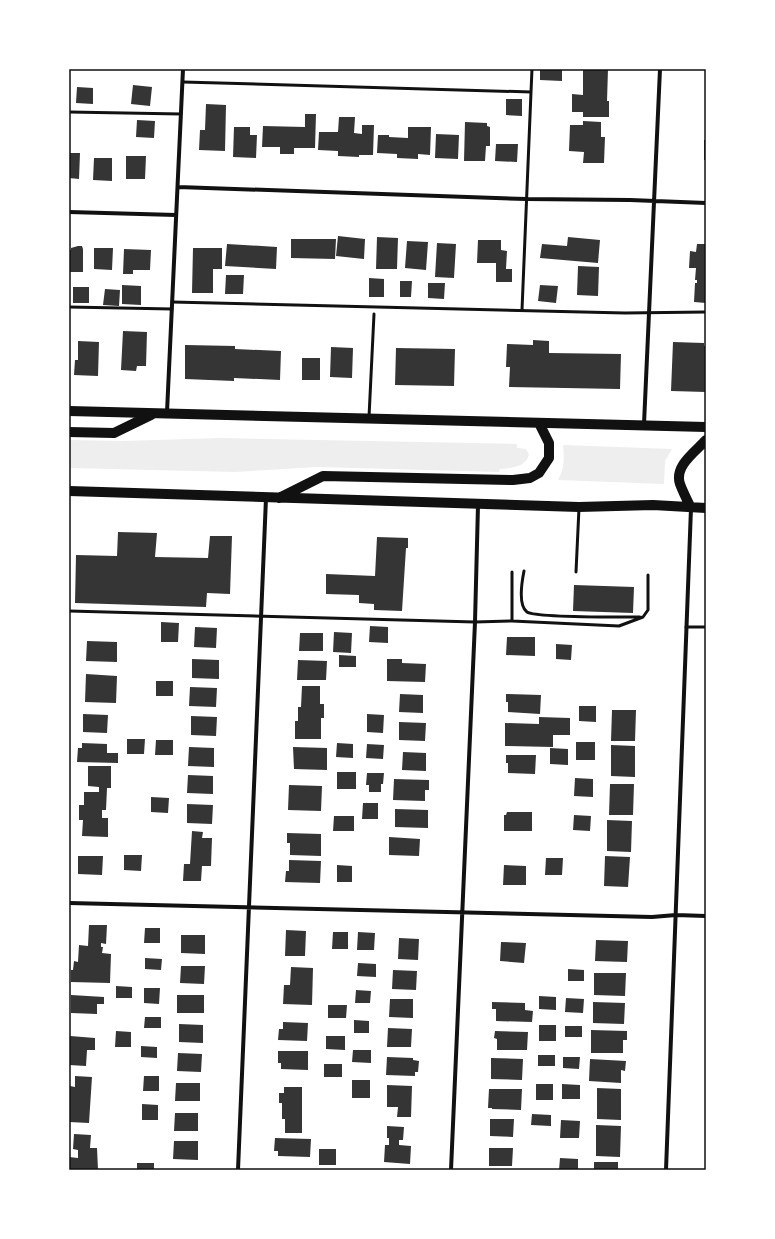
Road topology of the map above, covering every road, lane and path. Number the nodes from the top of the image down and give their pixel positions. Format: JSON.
{"nodes":[{"id":1,"x":183,"y":69,"type":"edge"},
{"id":2,"x":532,"y":69,"type":"edge"},
{"id":3,"x":660,"y":69,"type":"edge"},
{"id":4,"x":183,"y":82,"type":"junction"},
{"id":5,"x":531,"y":92,"type":"junction"},
{"id":6,"x":69,"y":112,"type":"edge"},
{"id":7,"x":181,"y":114,"type":"junction"},
{"id":8,"x":178,"y":187,"type":"junction"},
{"id":9,"x":526,"y":199,"type":"junction"},
{"id":10,"x":654,"y":201,"type":"junction"},
{"id":11,"x":706,"y":203,"type":"edge"},
{"id":12,"x":69,"y":212,"type":"edge"},
{"id":13,"x":176,"y":215,"type":"junction"},
{"id":14,"x":172,"y":302,"type":"junction"},
{"id":15,"x":69,"y":307,"type":"edge"},
{"id":16,"x":172,"y":309,"type":"junction"},
{"id":17,"x":522,"y":310,"type":"junction"},
{"id":18,"x":649,"y":312,"type":"junction"},
{"id":19,"x":706,"y":312,"type":"edge"},
{"id":20,"x":374,"y":314,"type":"dead end"},
{"id":21,"x":69,"y":411,"type":"edge"},
{"id":22,"x":153,"y":414,"type":"junction"},
{"id":23,"x":167,"y":414,"type":"junction"},
{"id":24,"x":368,"y":419,"type":"junction"},
{"id":25,"x":539,"y":423,"type":"junction"},
{"id":26,"x":644,"y":426,"type":"junction"},
{"id":27,"x":706,"y":427,"type":"edge"},
{"id":28,"x":69,"y":432,"type":"edge"},
{"id":29,"x":706,"y":440,"type":"edge"},
{"id":30,"x":69,"y":491,"type":"edge"},
{"id":31,"x":266,"y":498,"type":"junction"},
{"id":32,"x":277,"y":498,"type":"junction"},
{"id":33,"x":478,"y":504,"type":"junction"},
{"id":34,"x":579,"y":507,"type":"junction"},
{"id":35,"x":691,"y":508,"type":"junction"},
{"id":36,"x":706,"y":508,"type":"edge"},
{"id":37,"x":524,"y":571,"type":"dead end"},
{"id":38,"x":512,"y":572,"type":"dead end"},
{"id":39,"x":576,"y":572,"type":"dead end"},
{"id":40,"x":648,"y":575,"type":"dead end"},
{"id":41,"x":69,"y":611,"type":"edge"},
{"id":42,"x":261,"y":616,"type":"junction"},
{"id":43,"x":643,"y":617,"type":"junction"},
{"id":44,"x":512,"y":621,"type":"junction"},
{"id":45,"x":475,"y":622,"type":"junction"},
{"id":46,"x":686,"y":627,"type":"junction"},
{"id":47,"x":706,"y":628,"type":"edge"},
{"id":48,"x":69,"y":903,"type":"edge"},
{"id":49,"x":250,"y":907,"type":"junction"},
{"id":50,"x":461,"y":912,"type":"junction"},
{"id":51,"x":676,"y":915,"type":"junction"},
{"id":52,"x":706,"y":916,"type":"edge"},
{"id":53,"x":238,"y":1170,"type":"edge"},
{"id":54,"x":450,"y":1170,"type":"edge"},
{"id":55,"x":666,"y":1170,"type":"edge"}],
"edges":[{"from":1,"to":4,"type":"street"},
{"from":2,"to":5,"type":"lane"},
{"from":3,"to":10,"type":"street"},
{"from":4,"to":5,"type":"lane"},
{"from":4,"to":7,"type":"street"},
{"from":5,"to":9,"type":"lane"},
{"from":6,"to":7,"type":"lane"},
{"from":7,"to":8,"type":"street"},
{"from":8,"to":9,"type":"street"},
{"from":8,"to":13,"type":"street"},
{"from":9,"to":10,"type":"street"},
{"from":9,"to":17,"type":"lane"},
{"from":10,"to":11,"type":"street"},
{"from":10,"to":18,"type":"street"},
{"from":12,"to":13,"type":"street"},
{"from":13,"to":14,"type":"street"},
{"from":14,"to":16,"type":"street"},
{"from":14,"to":17,"type":"lane"},
{"from":15,"to":16,"type":"lane"},
{"from":16,"to":23,"type":"street"},
{"from":17,"to":18,"type":"lane"},
{"from":18,"to":19,"type":"lane"},
{"from":18,"to":26,"type":"street"},
{"from":20,"to":24,"type":"lane"},
{"from":21,"to":22,"type":"main road"},
{"from":22,"to":23,"type":"main road"},
{"from":22,"to":28,"type":"main road"},
{"from":23,"to":24,"type":"main road"},
{"from":24,"to":25,"type":"main road"},
{"from":25,"to":26,"type":"main road"},
{"from":25,"to":32,"type":"main road"},
{"from":26,"to":27,"type":"main road"},
{"from":29,"to":35,"type":"main road"},
{"from":30,"to":31,"type":"main road"},
{"from":31,"to":32,"type":"main road"},
{"from":31,"to":42,"type":"street"},
{"from":32,"to":33,"type":"main road"},
{"from":33,"to":34,"type":"main road"},
{"from":33,"to":45,"type":"street"},
{"from":34,"to":35,"type":"main road"},
{"from":34,"to":39,"type":"lane"},
{"from":35,"to":36,"type":"main road"},
{"from":35,"to":46,"type":"street"},
{"from":37,"to":43,"type":"lane"},
{"from":38,"to":44,"type":"lane"},
{"from":40,"to":43,"type":"lane"},
{"from":41,"to":42,"type":"lane"},
{"from":42,"to":45,"type":"lane"},
{"from":42,"to":49,"type":"street"},
{"from":43,"to":44,"type":"lane"},
{"from":44,"to":45,"type":"lane"},
{"from":45,"to":50,"type":"street"},
{"from":46,"to":47,"type":"lane"},
{"from":46,"to":51,"type":"street"},
{"from":48,"to":49,"type":"street"},
{"from":49,"to":50,"type":"street"},
{"from":49,"to":53,"type":"street"},
{"from":50,"to":51,"type":"street"},
{"from":50,"to":54,"type":"street"},
{"from":51,"to":52,"type":"street"},
{"from":51,"to":55,"type":"street"}]}
